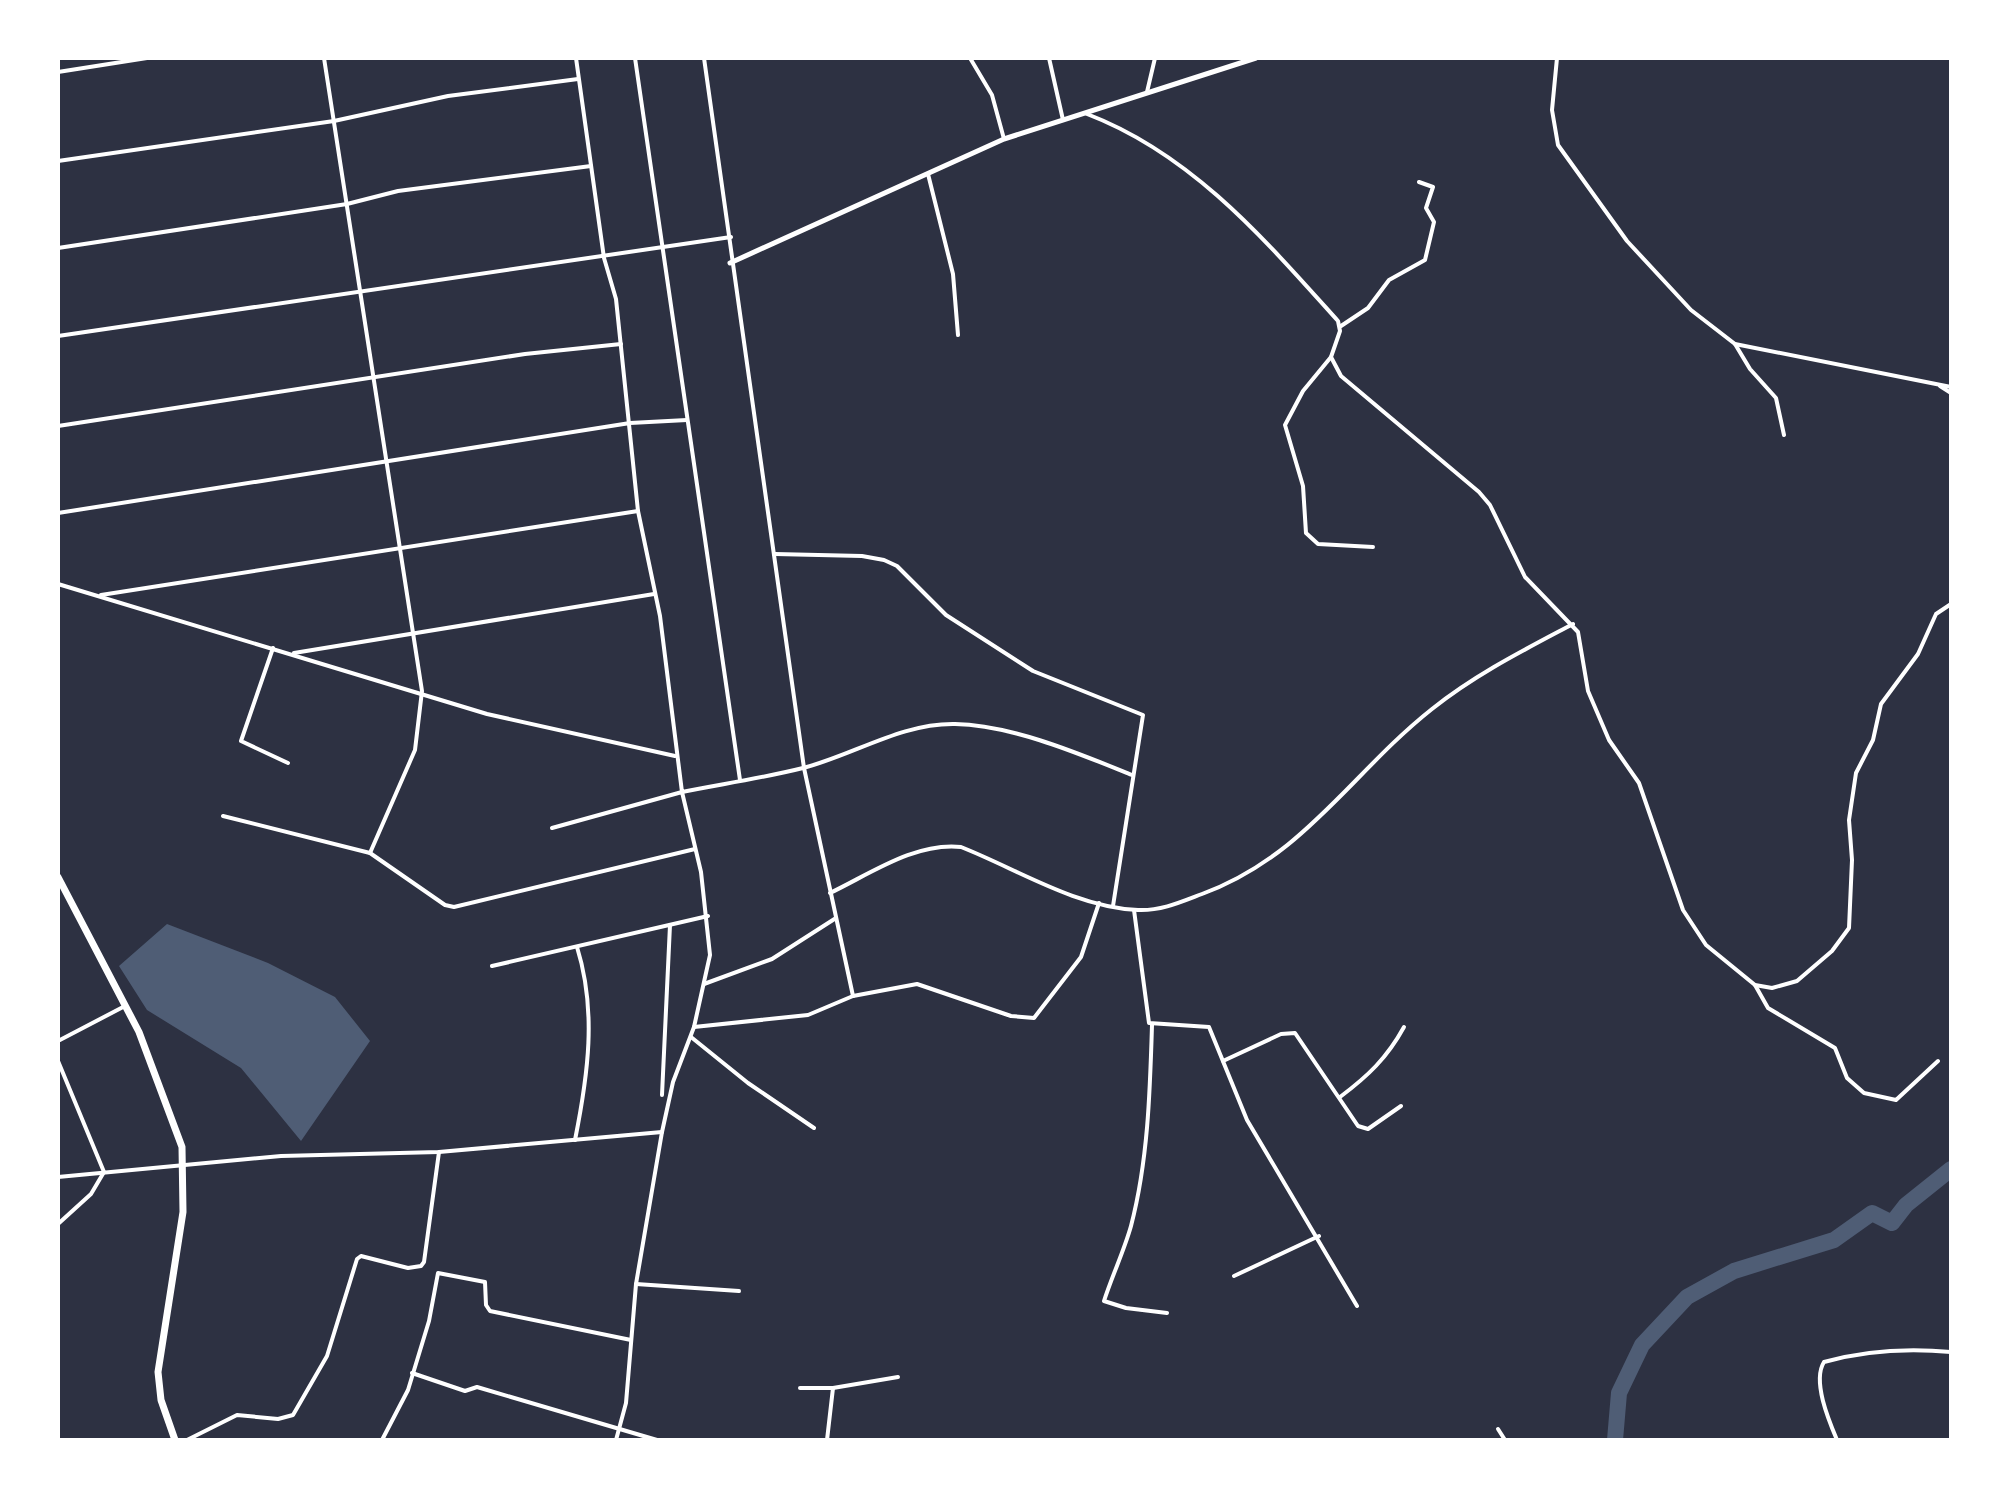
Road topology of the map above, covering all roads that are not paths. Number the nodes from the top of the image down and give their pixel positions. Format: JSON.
{"nodes":[{"id":1,"x":147,"y":58,"type":"edge"},
{"id":2,"x":324,"y":58,"type":"edge"},
{"id":3,"x":576,"y":58,"type":"edge"},
{"id":4,"x":635,"y":58,"type":"edge"},
{"id":5,"x":704,"y":58,"type":"edge"},
{"id":6,"x":970,"y":58,"type":"edge"},
{"id":7,"x":1049,"y":58,"type":"edge"},
{"id":8,"x":1155,"y":58,"type":"edge"},
{"id":9,"x":1256,"y":58,"type":"edge"},
{"id":10,"x":1557,"y":58,"type":"edge"},
{"id":11,"x":58,"y":72,"type":"edge"},
{"id":12,"x":578,"y":79,"type":"junction"},
{"id":13,"x":1147,"y":92,"type":"junction"},
{"id":14,"x":1087,"y":114,"type":"junction"},
{"id":15,"x":1063,"y":120,"type":"junction"},
{"id":16,"x":334,"y":121,"type":"junction"},
{"id":17,"x":1004,"y":139,"type":"junction"},
{"id":18,"x":58,"y":161,"type":"edge"},
{"id":19,"x":591,"y":166,"type":"junction"},
{"id":20,"x":928,"y":174,"type":"junction"},
{"id":21,"x":1419,"y":182,"type":"dead end"},
{"id":22,"x":347,"y":204,"type":"junction"},
{"id":23,"x":731,"y":237,"type":"junction"},
{"id":24,"x":661,"y":245,"type":"junction"},
{"id":25,"x":58,"y":248,"type":"edge"},
{"id":26,"x":604,"y":258,"type":"junction"},
{"id":27,"x":730,"y":263,"type":"junction"},
{"id":28,"x":359,"y":291,"type":"junction"},
{"id":29,"x":1341,"y":326,"type":"junction"},
{"id":30,"x":958,"y":335,"type":"dead end"},
{"id":31,"x":58,"y":336,"type":"edge"},
{"id":32,"x":621,"y":344,"type":"junction"},
{"id":33,"x":1735,"y":344,"type":"junction"},
{"id":34,"x":1331,"y":357,"type":"junction"},
{"id":35,"x":373,"y":378,"type":"junction"},
{"id":36,"x":1939,"y":386,"type":"junction"},
{"id":37,"x":1951,"y":387,"type":"edge"},
{"id":38,"x":1951,"y":393,"type":"edge"},
{"id":39,"x":687,"y":420,"type":"junction"},
{"id":40,"x":630,"y":423,"type":"junction"},
{"id":41,"x":58,"y":426,"type":"edge"},
{"id":42,"x":1784,"y":435,"type":"dead end"},
{"id":43,"x":386,"y":464,"type":"junction"},
{"id":44,"x":638,"y":511,"type":"junction"},
{"id":45,"x":58,"y":513,"type":"edge"},
{"id":46,"x":1373,"y":547,"type":"dead end"},
{"id":47,"x":398,"y":549,"type":"junction"},
{"id":48,"x":775,"y":554,"type":"junction"},
{"id":49,"x":58,"y":584,"type":"edge"},
{"id":50,"x":654,"y":594,"type":"junction"},
{"id":51,"x":99,"y":595,"type":"junction"},
{"id":52,"x":1951,"y":604,"type":"edge"},
{"id":53,"x":1573,"y":624,"type":"junction"},
{"id":54,"x":413,"y":634,"type":"junction"},
{"id":55,"x":273,"y":648,"type":"junction"},
{"id":56,"x":291,"y":653,"type":"junction"},
{"id":57,"x":422,"y":691,"type":"junction"},
{"id":58,"x":675,"y":756,"type":"junction"},
{"id":59,"x":288,"y":763,"type":"dead end"},
{"id":60,"x":804,"y":768,"type":"junction"},
{"id":61,"x":1132,"y":775,"type":"junction"},
{"id":62,"x":740,"y":780,"type":"junction"},
{"id":63,"x":682,"y":792,"type":"junction"},
{"id":64,"x":223,"y":816,"type":"dead end"},
{"id":65,"x":552,"y":828,"type":"dead end"},
{"id":66,"x":695,"y":849,"type":"junction"},
{"id":67,"x":370,"y":853,"type":"junction"},
{"id":68,"x":58,"y":877,"type":"edge"},
{"id":69,"x":830,"y":893,"type":"junction"},
{"id":70,"x":1099,"y":903,"type":"junction"},
{"id":71,"x":1113,"y":906,"type":"junction"},
{"id":72,"x":1134,"y":910,"type":"junction"},
{"id":73,"x":708,"y":916,"type":"junction"},
{"id":74,"x":836,"y":918,"type":"junction"},
{"id":75,"x":670,"y":925,"type":"junction"},
{"id":76,"x":577,"y":947,"type":"junction"},
{"id":77,"x":492,"y":966,"type":"dead end"},
{"id":78,"x":704,"y":984,"type":"junction"},
{"id":79,"x":1755,"y":985,"type":"junction"},
{"id":80,"x":853,"y":996,"type":"junction"},
{"id":81,"x":125,"y":1006,"type":"junction"},
{"id":82,"x":1152,"y":1025,"type":"junction"},
{"id":83,"x":694,"y":1027,"type":"junction"},
{"id":84,"x":1404,"y":1027,"type":"dead end"},
{"id":85,"x":691,"y":1037,"type":"junction"},
{"id":86,"x":58,"y":1041,"type":"edge"},
{"id":87,"x":58,"y":1061,"type":"edge"},
{"id":88,"x":1223,"y":1061,"type":"junction"},
{"id":89,"x":1938,"y":1061,"type":"dead end"},
{"id":90,"x":662,"y":1095,"type":"dead end"},
{"id":91,"x":1340,"y":1097,"type":"junction"},
{"id":92,"x":1401,"y":1106,"type":"dead end"},
{"id":93,"x":814,"y":1128,"type":"dead end"},
{"id":94,"x":662,"y":1132,"type":"junction"},
{"id":95,"x":575,"y":1140,"type":"junction"},
{"id":96,"x":439,"y":1152,"type":"junction"},
{"id":97,"x":185,"y":1164,"type":"junction"},
{"id":98,"x":104,"y":1172,"type":"junction"},
{"id":99,"x":58,"y":1177,"type":"edge"},
{"id":100,"x":58,"y":1224,"type":"edge"},
{"id":101,"x":1319,"y":1236,"type":"junction"},
{"id":102,"x":1234,"y":1276,"type":"dead end"},
{"id":103,"x":636,"y":1284,"type":"junction"},
{"id":104,"x":739,"y":1291,"type":"dead end"},
{"id":105,"x":1357,"y":1306,"type":"dead end"},
{"id":106,"x":1167,"y":1313,"type":"dead end"},
{"id":107,"x":631,"y":1340,"type":"junction"},
{"id":108,"x":1951,"y":1352,"type":"edge"},
{"id":109,"x":412,"y":1373,"type":"junction"},
{"id":110,"x":898,"y":1377,"type":"dead end"},
{"id":111,"x":800,"y":1388,"type":"dead end"},
{"id":112,"x":833,"y":1388,"type":"junction"},
{"id":113,"x":1498,"y":1429,"type":"dead end"},
{"id":114,"x":619,"y":1432,"type":"junction"},
{"id":115,"x":175,"y":1440,"type":"edge"},
{"id":116,"x":187,"y":1440,"type":"edge"},
{"id":117,"x":382,"y":1440,"type":"edge"},
{"id":118,"x":616,"y":1440,"type":"edge"},
{"id":119,"x":657,"y":1440,"type":"edge"},
{"id":120,"x":827,"y":1440,"type":"edge"},
{"id":121,"x":1505,"y":1440,"type":"edge"},
{"id":122,"x":1837,"y":1440,"type":"edge"}],
"edges":[{"from":1,"to":11,"type":"street"},
{"from":2,"to":16,"type":"street"},
{"from":3,"to":12,"type":"street"},
{"from":4,"to":24,"type":"street"},
{"from":5,"to":23,"type":"street"},
{"from":6,"to":17,"type":"street"},
{"from":7,"to":15,"type":"street"},
{"from":8,"to":13,"type":"street"},
{"from":9,"to":13,"type":"street"},
{"from":10,"to":33,"type":"street"},
{"from":12,"to":16,"type":"street"},
{"from":12,"to":19,"type":"street"},
{"from":13,"to":14,"type":"street"},
{"from":14,"to":15,"type":"street"},
{"from":14,"to":29,"type":"street"},
{"from":15,"to":17,"type":"street"},
{"from":16,"to":18,"type":"street"},
{"from":16,"to":22,"type":"street"},
{"from":17,"to":20,"type":"street"},
{"from":19,"to":22,"type":"street"},
{"from":19,"to":26,"type":"street"},
{"from":20,"to":27,"type":"street"},
{"from":20,"to":30,"type":"street"},
{"from":21,"to":29,"type":"street"},
{"from":22,"to":25,"type":"street"},
{"from":22,"to":28,"type":"street"},
{"from":23,"to":24,"type":"street"},
{"from":23,"to":27,"type":"street"},
{"from":24,"to":26,"type":"street"},
{"from":24,"to":39,"type":"street"},
{"from":26,"to":28,"type":"street"},
{"from":26,"to":32,"type":"street"},
{"from":27,"to":48,"type":"street"},
{"from":28,"to":31,"type":"street"},
{"from":28,"to":35,"type":"street"},
{"from":29,"to":34,"type":"street"},
{"from":32,"to":35,"type":"street"},
{"from":32,"to":40,"type":"street"},
{"from":33,"to":36,"type":"street"},
{"from":33,"to":42,"type":"street"},
{"from":34,"to":46,"type":"street"},
{"from":34,"to":53,"type":"street"},
{"from":35,"to":41,"type":"street"},
{"from":35,"to":43,"type":"street"},
{"from":36,"to":37,"type":"street"},
{"from":36,"to":38,"type":"street"},
{"from":39,"to":40,"type":"street"},
{"from":39,"to":62,"type":"street"},
{"from":40,"to":43,"type":"street"},
{"from":40,"to":44,"type":"street"},
{"from":43,"to":45,"type":"street"},
{"from":43,"to":47,"type":"street"},
{"from":44,"to":47,"type":"street"},
{"from":44,"to":50,"type":"street"},
{"from":47,"to":51,"type":"street"},
{"from":47,"to":54,"type":"street"},
{"from":48,"to":60,"type":"street"},
{"from":48,"to":61,"type":"street"},
{"from":49,"to":51,"type":"street"},
{"from":50,"to":54,"type":"street"},
{"from":50,"to":58,"type":"street"},
{"from":51,"to":55,"type":"street"},
{"from":52,"to":79,"type":"street"},
{"from":53,"to":72,"type":"street"},
{"from":53,"to":79,"type":"street"},
{"from":54,"to":56,"type":"street"},
{"from":54,"to":57,"type":"street"},
{"from":55,"to":56,"type":"street"},
{"from":55,"to":59,"type":"street"},
{"from":56,"to":57,"type":"street"},
{"from":57,"to":58,"type":"street"},
{"from":57,"to":67,"type":"street"},
{"from":58,"to":63,"type":"street"},
{"from":60,"to":61,"type":"street"},
{"from":60,"to":62,"type":"street"},
{"from":60,"to":69,"type":"street"},
{"from":61,"to":71,"type":"street"},
{"from":62,"to":63,"type":"street"},
{"from":63,"to":65,"type":"street"},
{"from":63,"to":66,"type":"street"},
{"from":64,"to":67,"type":"street"},
{"from":66,"to":67,"type":"street"},
{"from":66,"to":73,"type":"street"},
{"from":68,"to":81,"type":"main road"},
{"from":69,"to":70,"type":"street"},
{"from":69,"to":74,"type":"street"},
{"from":70,"to":71,"type":"street"},
{"from":70,"to":80,"type":"street"},
{"from":71,"to":72,"type":"street"},
{"from":72,"to":82,"type":"street"},
{"from":73,"to":75,"type":"street"},
{"from":73,"to":78,"type":"street"},
{"from":74,"to":78,"type":"street"},
{"from":74,"to":80,"type":"street"},
{"from":75,"to":76,"type":"street"},
{"from":75,"to":90,"type":"street"},
{"from":76,"to":77,"type":"street"},
{"from":76,"to":95,"type":"street"},
{"from":78,"to":83,"type":"street"},
{"from":79,"to":89,"type":"street"},
{"from":80,"to":83,"type":"street"},
{"from":81,"to":86,"type":"street"},
{"from":81,"to":97,"type":"main road"},
{"from":82,"to":88,"type":"street"},
{"from":82,"to":106,"type":"street"},
{"from":83,"to":85,"type":"street"},
{"from":84,"to":91,"type":"street"},
{"from":85,"to":93,"type":"street"},
{"from":85,"to":94,"type":"street"},
{"from":87,"to":98,"type":"street"},
{"from":88,"to":91,"type":"street"},
{"from":88,"to":101,"type":"street"},
{"from":91,"to":92,"type":"street"},
{"from":94,"to":95,"type":"street"},
{"from":94,"to":103,"type":"street"},
{"from":95,"to":96,"type":"street"},
{"from":96,"to":97,"type":"street"},
{"from":96,"to":116,"type":"street"},
{"from":97,"to":98,"type":"street"},
{"from":97,"to":115,"type":"main road"},
{"from":98,"to":99,"type":"street"},
{"from":98,"to":100,"type":"street"},
{"from":101,"to":102,"type":"street"},
{"from":101,"to":105,"type":"street"},
{"from":103,"to":104,"type":"street"},
{"from":103,"to":107,"type":"street"},
{"from":107,"to":109,"type":"street"},
{"from":107,"to":114,"type":"street"},
{"from":108,"to":122,"type":"street"},
{"from":109,"to":114,"type":"street"},
{"from":109,"to":117,"type":"street"},
{"from":110,"to":112,"type":"street"},
{"from":111,"to":112,"type":"street"},
{"from":112,"to":120,"type":"street"},
{"from":113,"to":121,"type":"street"},
{"from":114,"to":118,"type":"street"},
{"from":114,"to":119,"type":"street"}]}
